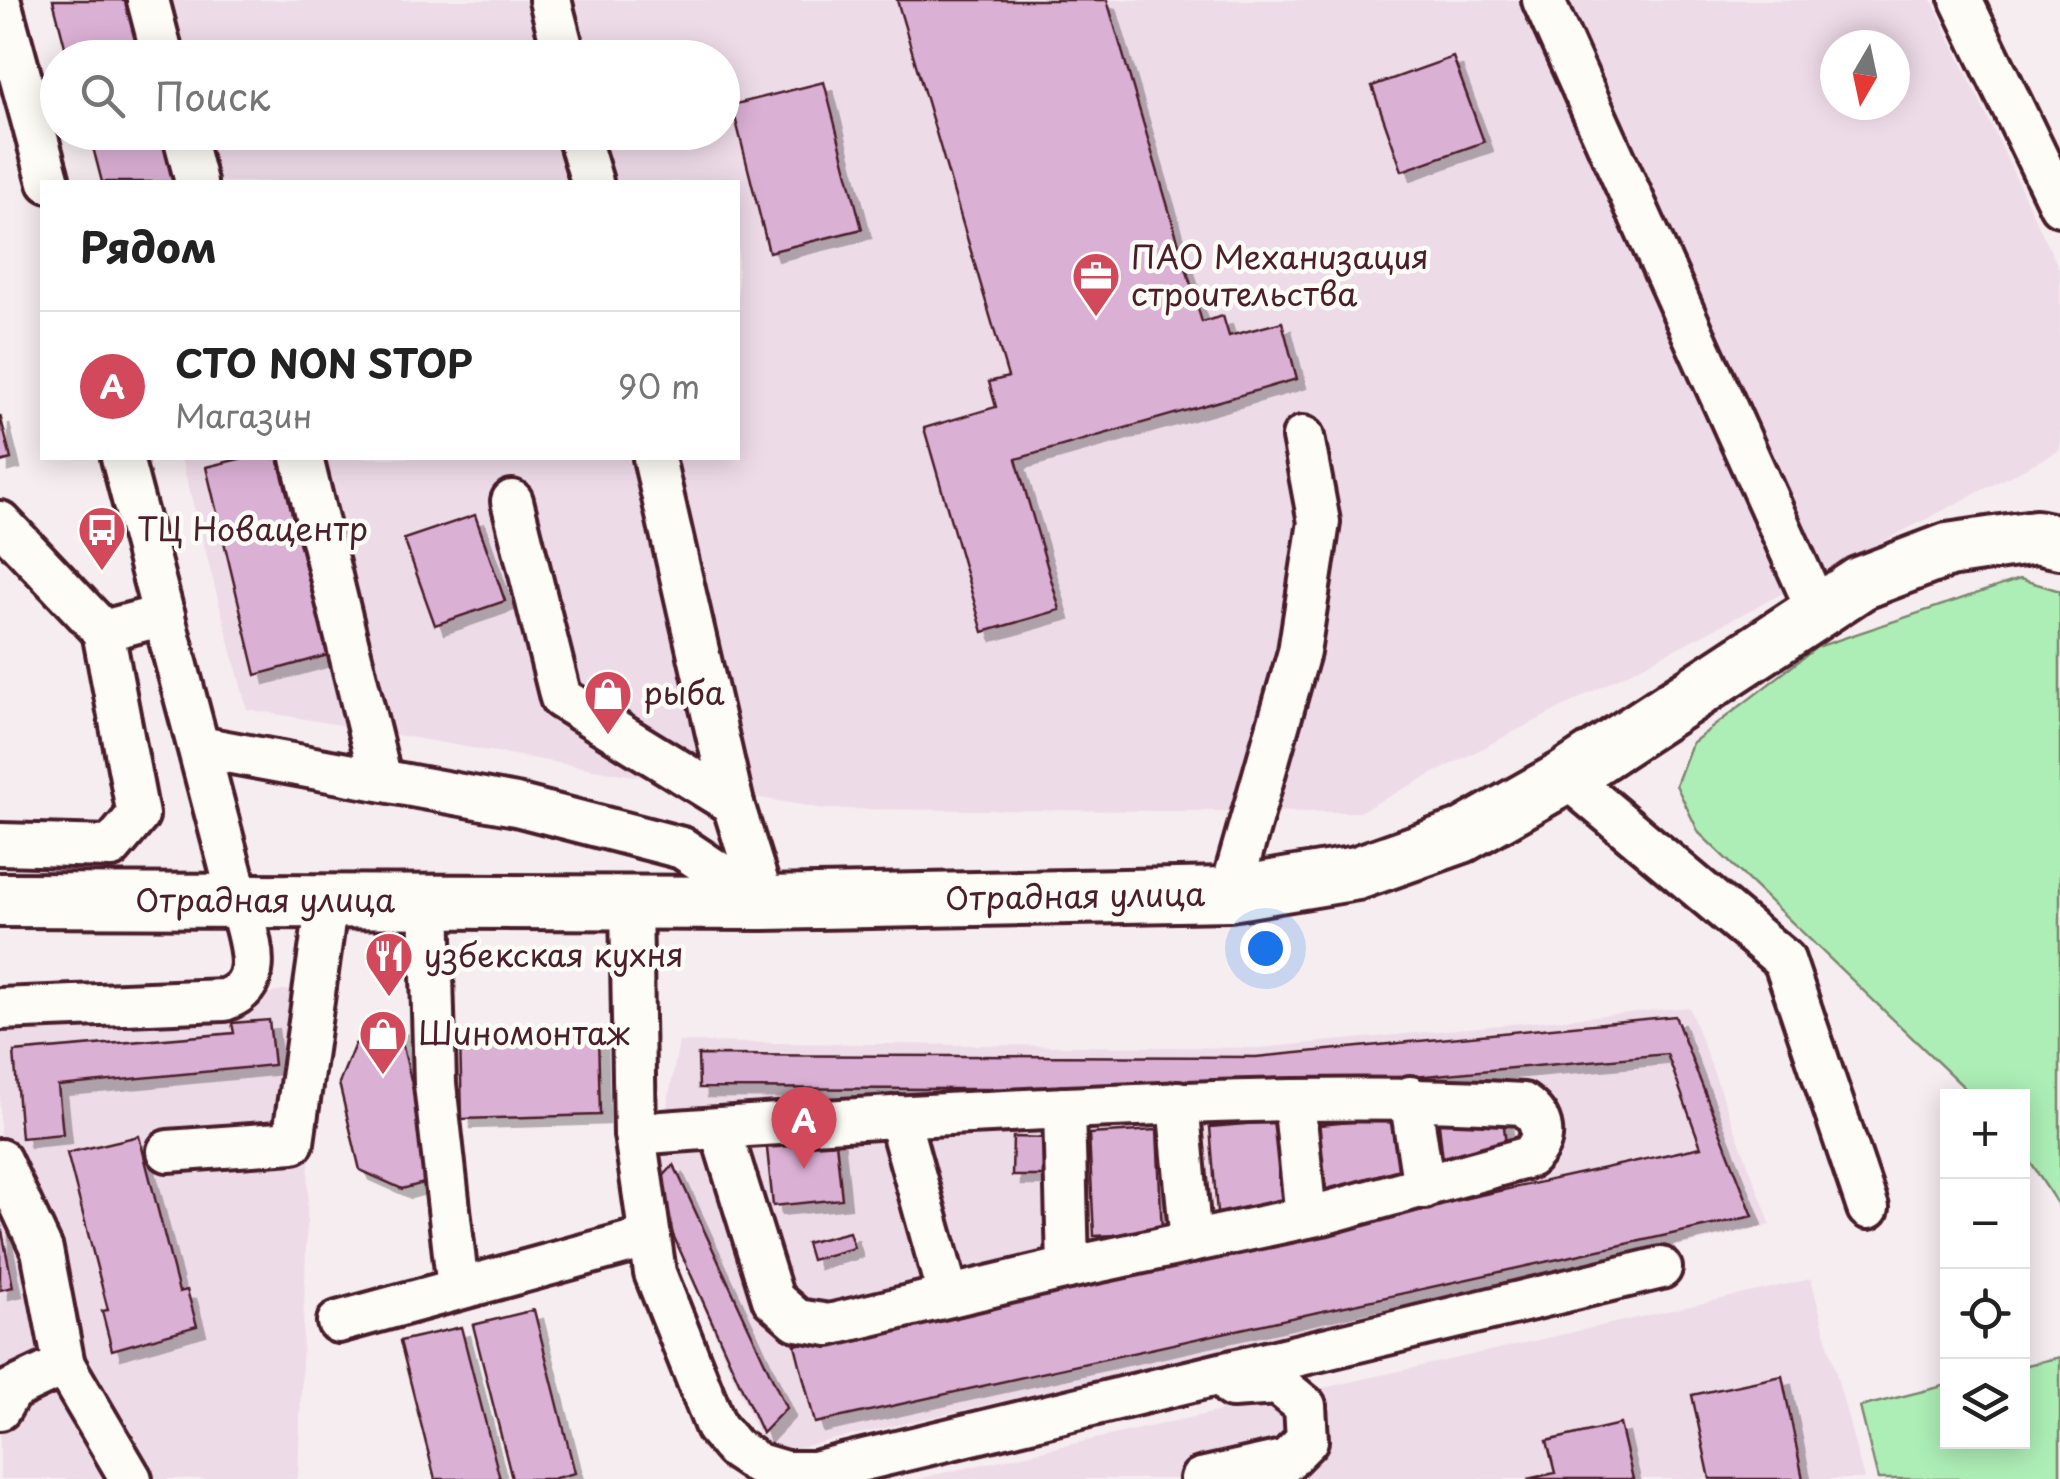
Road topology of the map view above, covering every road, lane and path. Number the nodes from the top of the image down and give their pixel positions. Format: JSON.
{"nodes":[{"id":1,"x":148,"y":0,"type":"edge"},
{"id":2,"x":550,"y":0,"type":"edge"},
{"id":3,"x":1543,"y":0,"type":"edge"},
{"id":4,"x":1961,"y":0,"type":"edge"},
{"id":5,"x":0,"y":2,"type":"edge"},
{"id":6,"x":158,"y":40,"type":"edge"},
{"id":7,"x":560,"y":40,"type":"edge"},
{"id":8,"x":188,"y":150,"type":"edge"},
{"id":9,"x":582,"y":150,"type":"edge"},
{"id":10,"x":47,"y":180,"type":"edge"},
{"id":11,"x":195,"y":180,"type":"edge"},
{"id":12,"x":591,"y":180,"type":"edge"},
{"id":13,"x":2060,"y":205,"type":"edge"},
{"id":14,"x":1303,"y":437,"type":"dead end"},
{"id":15,"x":123,"y":460,"type":"edge"},
{"id":16,"x":302,"y":460,"type":"edge"},
{"id":17,"x":654,"y":460,"type":"edge"},
{"id":18,"x":512,"y":500,"type":"dead end"},
{"id":19,"x":0,"y":522,"type":"edge"},
{"id":20,"x":2052,"y":536,"type":"edge"},
{"id":21,"x":1818,"y":612,"type":"junction"},
{"id":22,"x":164,"y":614,"type":"junction"},
{"id":23,"x":103,"y":631,"type":"junction"},
{"id":24,"x":200,"y":747,"type":"junction"},
{"id":25,"x":1566,"y":778,"type":"junction"},
{"id":26,"x":381,"y":780,"type":"junction"},
{"id":27,"x":733,"y":804,"type":"junction"},
{"id":28,"x":0,"y":844,"type":"edge"},
{"id":29,"x":1230,"y":894,"type":"junction"},
{"id":30,"x":0,"y":900,"type":"edge"},
{"id":31,"x":239,"y":901,"type":"junction"},
{"id":32,"x":326,"y":902,"type":"junction"},
{"id":33,"x":430,"y":902,"type":"junction"},
{"id":34,"x":631,"y":903,"type":"junction"},
{"id":35,"x":764,"y":903,"type":"junction"},
{"id":36,"x":0,"y":1009,"type":"edge"},
{"id":37,"x":1410,"y":1098,"type":"junction"},
{"id":38,"x":1294,"y":1100,"type":"junction"},
{"id":39,"x":1178,"y":1102,"type":"junction"},
{"id":40,"x":1064,"y":1108,"type":"junction"},
{"id":41,"x":898,"y":1116,"type":"junction"},
{"id":42,"x":720,"y":1128,"type":"junction"},
{"id":43,"x":635,"y":1134,"type":"junction"},
{"id":44,"x":168,"y":1151,"type":"dead end"},
{"id":45,"x":0,"y":1160,"type":"edge"},
{"id":46,"x":1424,"y":1188,"type":"junction"},
{"id":47,"x":1868,"y":1208,"type":"dead end"},
{"id":48,"x":1306,"y":1217,"type":"junction"},
{"id":49,"x":650,"y":1237,"type":"junction"},
{"id":50,"x":1192,"y":1242,"type":"junction"},
{"id":51,"x":1068,"y":1268,"type":"junction"},
{"id":52,"x":1660,"y":1268,"type":"dead end"},
{"id":53,"x":458,"y":1289,"type":"junction"},
{"id":54,"x":948,"y":1295,"type":"junction"},
{"id":55,"x":338,"y":1322,"type":"dead end"},
{"id":56,"x":64,"y":1365,"type":"junction"},
{"id":57,"x":1144,"y":1393,"type":"junction"},
{"id":58,"x":0,"y":1409,"type":"edge"},
{"id":59,"x":130,"y":1479,"type":"edge"},
{"id":60,"x":1201,"y":1479,"type":"edge"}],
"edges":[{"from":1,"to":6,"type":"lane"},
{"from":2,"to":7,"type":"lane"},
{"from":3,"to":21,"type":"lane"},
{"from":4,"to":13,"type":"lane"},
{"from":5,"to":10,"type":"lane"},
{"from":8,"to":11,"type":"lane"},
{"from":9,"to":12,"type":"lane"},
{"from":14,"to":29,"type":"lane"},
{"from":15,"to":22,"type":"lane"},
{"from":16,"to":26,"type":"lane"},
{"from":17,"to":27,"type":"lane"},
{"from":18,"to":27,"type":"lane"},
{"from":19,"to":23,"type":"lane"},
{"from":20,"to":21,"type":"main road","name":"Отрадная улица"},
{"from":21,"to":25,"type":"main road","name":"Отрадная улица"},
{"from":22,"to":23,"type":"lane"},
{"from":22,"to":24,"type":"lane"},
{"from":23,"to":28,"type":"lane"},
{"from":24,"to":26,"type":"lane"},
{"from":24,"to":31,"type":"lane"},
{"from":25,"to":29,"type":"main road","name":"Отрадная улица"},
{"from":25,"to":47,"type":"lane"},
{"from":26,"to":35,"type":"lane"},
{"from":27,"to":35,"type":"lane"},
{"from":29,"to":35,"type":"main road","name":"Отрадная улица"},
{"from":30,"to":31,"type":"main road","name":"Отрадная улица"},
{"from":31,"to":32,"type":"main road","name":"Отрадная улица"},
{"from":31,"to":36,"type":"lane"},
{"from":32,"to":33,"type":"main road","name":"Отрадная улица"},
{"from":32,"to":44,"type":"lane"},
{"from":33,"to":34,"type":"main road","name":"Отрадная улица"},
{"from":33,"to":53,"type":"lane"},
{"from":34,"to":35,"type":"main road","name":"Отрадная улица"},
{"from":34,"to":43,"type":"lane"},
{"from":37,"to":38,"type":"lane"},
{"from":37,"to":46,"type":"lane"},
{"from":37,"to":46,"type":"lane"},
{"from":38,"to":39,"type":"lane"},
{"from":38,"to":48,"type":"lane"},
{"from":39,"to":40,"type":"lane"},
{"from":39,"to":50,"type":"lane"},
{"from":40,"to":41,"type":"lane"},
{"from":40,"to":51,"type":"lane"},
{"from":41,"to":42,"type":"lane"},
{"from":41,"to":54,"type":"lane"},
{"from":42,"to":43,"type":"lane"},
{"from":42,"to":54,"type":"lane"},
{"from":43,"to":49,"type":"lane"},
{"from":45,"to":56,"type":"lane"},
{"from":46,"to":48,"type":"lane"},
{"from":48,"to":50,"type":"lane"},
{"from":49,"to":53,"type":"lane"},
{"from":49,"to":57,"type":"lane"},
{"from":50,"to":51,"type":"lane"},
{"from":51,"to":54,"type":"lane"},
{"from":52,"to":57,"type":"lane"},
{"from":53,"to":55,"type":"lane"},
{"from":56,"to":58,"type":"lane"},
{"from":56,"to":59,"type":"lane"},
{"from":57,"to":60,"type":"lane"}]}
